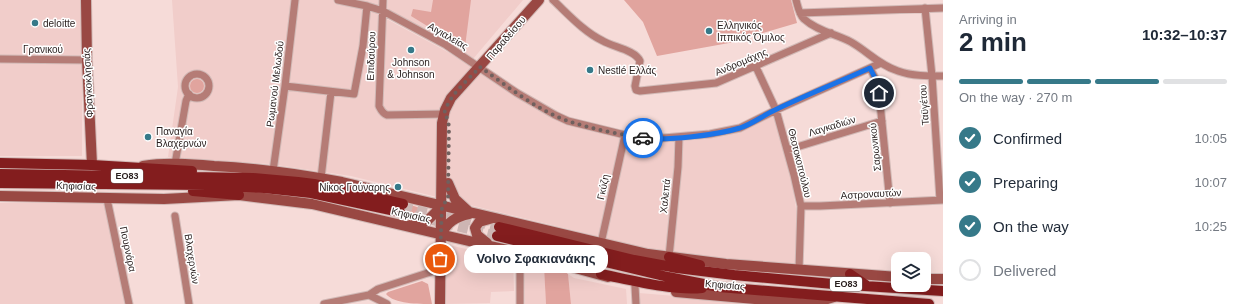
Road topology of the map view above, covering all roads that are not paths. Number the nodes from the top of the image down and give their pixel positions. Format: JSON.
{"nodes":[{"id":1,"x":86,"y":0,"type":"edge"},
{"id":2,"x":295,"y":0,"type":"edge"},
{"id":3,"x":338,"y":0,"type":"edge"},
{"id":4,"x":383,"y":0,"type":"edge"},
{"id":5,"x":539,"y":0,"type":"edge"},
{"id":6,"x":553,"y":0,"type":"edge"},
{"id":7,"x":796,"y":0,"type":"edge"},
{"id":8,"x":367,"y":6,"type":"junction"},
{"id":9,"x":925,"y":8,"type":"junction"},
{"id":10,"x":943,"y":8,"type":"edge"},
{"id":11,"x":383,"y":12,"type":"junction"},
{"id":12,"x":800,"y":13,"type":"junction"},
{"id":13,"x":831,"y":33,"type":"junction"},
{"id":14,"x":0,"y":59,"type":"edge"},
{"id":15,"x":87,"y":60,"type":"junction"},
{"id":16,"x":881,"y":63,"type":"junction"},
{"id":17,"x":480,"y":67,"type":"junction"},
{"id":18,"x":756,"y":67,"type":"junction"},
{"id":19,"x":870,"y":68,"type":"junction"},
{"id":20,"x":932,"y":76,"type":"junction"},
{"id":21,"x":943,"y":76,"type":"edge"},
{"id":22,"x":285,"y":86,"type":"junction"},
{"id":23,"x":332,"y":92,"type":"junction"},
{"id":24,"x":189,"y":94,"type":"dead end"},
{"id":25,"x":776,"y":110,"type":"junction"},
{"id":26,"x":444,"y":114,"type":"junction"},
{"id":27,"x":882,"y":121,"type":"junction"},
{"id":28,"x":624,"y":135,"type":"junction"},
{"id":29,"x":679,"y":137,"type":"junction"},
{"id":30,"x":787,"y":150,"type":"junction"},
{"id":31,"x":0,"y":163,"type":"edge"},
{"id":32,"x":175,"y":164,"type":"junction"},
{"id":33,"x":92,"y":165,"type":"junction"},
{"id":34,"x":133,"y":168,"type":"junction"},
{"id":35,"x":273,"y":171,"type":"junction"},
{"id":36,"x":0,"y":174,"type":"edge"},
{"id":37,"x":253,"y":178,"type":"junction"},
{"id":38,"x":321,"y":178,"type":"junction"},
{"id":39,"x":0,"y":183,"type":"edge"},
{"id":40,"x":448,"y":183,"type":"junction"},
{"id":41,"x":112,"y":185,"type":"junction"},
{"id":42,"x":239,"y":195,"type":"junction"},
{"id":43,"x":0,"y":196,"type":"edge"},
{"id":44,"x":107,"y":199,"type":"junction"},
{"id":45,"x":942,"y":200,"type":"edge"},
{"id":46,"x":890,"y":203,"type":"junction"},
{"id":47,"x":442,"y":206,"type":"junction"},
{"id":48,"x":801,"y":206,"type":"junction"},
{"id":49,"x":472,"y":213,"type":"junction"},
{"id":50,"x":175,"y":216,"type":"dead end"},
{"id":51,"x":407,"y":226,"type":"junction"},
{"id":52,"x":497,"y":227,"type":"junction"},
{"id":53,"x":441,"y":234,"type":"junction"},
{"id":54,"x":601,"y":243,"type":"junction"},
{"id":55,"x":490,"y":246,"type":"junction"},
{"id":56,"x":520,"y":253,"type":"junction"},
{"id":57,"x":668,"y":257,"type":"junction"},
{"id":58,"x":440,"y":269,"type":"junction"},
{"id":59,"x":798,"y":270,"type":"junction"},
{"id":60,"x":601,"y":274,"type":"junction"},
{"id":61,"x":850,"y":274,"type":"junction"},
{"id":62,"x":734,"y":275,"type":"junction"},
{"id":63,"x":891,"y":277,"type":"edge"},
{"id":64,"x":931,"y":279,"type":"edge"},
{"id":65,"x":943,"y":279,"type":"edge"},
{"id":66,"x":635,"y":286,"type":"junction"},
{"id":67,"x":867,"y":286,"type":"junction"},
{"id":68,"x":943,"y":286,"type":"edge"},
{"id":69,"x":719,"y":287,"type":"junction"},
{"id":70,"x":931,"y":287,"type":"edge"},
{"id":71,"x":891,"y":288,"type":"edge"},
{"id":72,"x":931,"y":290,"type":"edge"},
{"id":73,"x":943,"y":291,"type":"edge"},
{"id":74,"x":369,"y":296,"type":"junction"},
{"id":75,"x":834,"y":297,"type":"junction"},
{"id":76,"x":858,"y":299,"type":"junction"},
{"id":77,"x":129,"y":304,"type":"edge"},
{"id":78,"x":189,"y":304,"type":"edge"},
{"id":79,"x":324,"y":304,"type":"edge"},
{"id":80,"x":387,"y":304,"type":"edge"},
{"id":81,"x":440,"y":304,"type":"edge"},
{"id":82,"x":520,"y":304,"type":"edge"},
{"id":83,"x":636,"y":304,"type":"edge"},
{"id":84,"x":848,"y":304,"type":"edge"},
{"id":85,"x":929,"y":304,"type":"edge"}],
"edges":[{"from":1,"to":15,"type":"main road","name":"Φραγκοκλησιάς"},
{"from":2,"to":22,"type":"street","name":"Ρωμανού Μελωδού"},
{"from":3,"to":8,"type":"street","name":"Αιγιαλείας"},
{"from":4,"to":11,"type":"street","name":"Επιδαύρου"},
{"from":5,"to":17,"type":"main road","name":"Παραδείσου"},
{"from":6,"to":18,"type":"street","name":"Ανδρομάχης"},
{"from":7,"to":12,"type":"street"},
{"from":8,"to":11,"type":"street","name":"Αιγιαλείας"},
{"from":8,"to":23,"type":"street"},
{"from":9,"to":10,"type":"street"},
{"from":9,"to":12,"type":"street"},
{"from":9,"to":20,"type":"street","name":"Ταϋγέτου"},
{"from":11,"to":17,"type":"street","name":"Αιγιαλείας"},
{"from":11,"to":26,"type":"street","name":"Επιδαύρου"},
{"from":12,"to":13,"type":"street"},
{"from":13,"to":16,"type":"street"},
{"from":13,"to":18,"type":"street","name":"Ανδρομάχης"},
{"from":14,"to":15,"type":"street","name":"Γρανικού"},
{"from":15,"to":33,"type":"main road","name":"Φραγκοκλησιάς"},
{"from":16,"to":19,"type":"street","name":"Αιγιαλείας"},
{"from":16,"to":20,"type":"street"},
{"from":17,"to":26,"type":"main road","name":"Παραδείσου"},
{"from":17,"to":28,"type":"street","name":"Αιγιαλείας"},
{"from":18,"to":25,"type":"street","name":"Θεοτοκοπούλου"},
{"from":19,"to":25,"type":"street","name":"Αιγιαλείας"},
{"from":19,"to":27,"type":"street","name":"Σαρωνικού"},
{"from":20,"to":21,"type":"street"},
{"from":20,"to":45,"type":"street","name":"Ταϋγέτου"},
{"from":22,"to":23,"type":"street"},
{"from":22,"to":35,"type":"street","name":"Ρωμανού Μελωδού"},
{"from":23,"to":38,"type":"street"},
{"from":24,"to":32,"type":"street"},
{"from":25,"to":29,"type":"street","name":"Αιγιαλείας"},
{"from":25,"to":30,"type":"street","name":"Θεοτοκοπούλου"},
{"from":26,"to":40,"type":"main road"},
{"from":26,"to":47,"type":"main road","name":"Παραδείσου"},
{"from":27,"to":30,"type":"street","name":"Λαγκαδιών"},
{"from":27,"to":46,"type":"street","name":"Σαρωνικού"},
{"from":28,"to":29,"type":"street","name":"Αιγιαλείας"},
{"from":28,"to":54,"type":"street","name":"Γκύζη"},
{"from":29,"to":57,"type":"street","name":"Χαλεπά"},
{"from":30,"to":48,"type":"street","name":"Θεοτοκοπούλου"},
{"from":31,"to":33,"type":"main road"},
{"from":32,"to":34,"type":"main road","name":"Κηφισίας"},
{"from":32,"to":35,"type":"main road","name":"Κηφισίας"},
{"from":33,"to":34,"type":"main road"},
{"from":34,"to":37,"type":"main road"},
{"from":35,"to":38,"type":"main road","name":"Κηφισίας"},
{"from":36,"to":37,"type":"main road","name":"Κηφισίας","number":"ΕΟ83"},
{"from":37,"to":41,"type":"main road","name":"Κηφισίας","number":"ΕΟ83"},
{"from":38,"to":47,"type":"main road","name":"Κηφισίας"},
{"from":39,"to":41,"type":"main road","name":"Κηφισίας","number":"ΕΟ83"},
{"from":40,"to":47,"type":"main road"},
{"from":40,"to":49,"type":"main road"},
{"from":41,"to":42,"type":"main road"},
{"from":42,"to":44,"type":"main road","name":"Κηφισίας"},
{"from":42,"to":51,"type":"main road","name":"Κηφισίας"},
{"from":43,"to":44,"type":"main road","name":"Κηφισίας"},
{"from":44,"to":77,"type":"street","name":"Πουρνάρα"},
{"from":45,"to":46,"type":"street","name":"Αστροναυτών"},
{"from":46,"to":48,"type":"street","name":"Αστροναυτών"},
{"from":47,"to":49,"type":"main road","name":"Κηφισίας"},
{"from":47,"to":51,"type":"main road"},
{"from":47,"to":53,"type":"main road"},
{"from":48,"to":59,"type":"street","name":"Θεοτοκοπούλου"},
{"from":49,"to":52,"type":"main road","name":"Κηφισίας"},
{"from":49,"to":53,"type":"main road"},
{"from":50,"to":78,"type":"street","name":"Βλαχερνών"},
{"from":51,"to":53,"type":"main road","name":"Κηφισίας"},
{"from":52,"to":54,"type":"main road","name":"Κηφισίας"},
{"from":52,"to":55,"type":"main road"},
{"from":52,"to":62,"type":"main road","name":"Κηφισίας","number":"ΕΟ83"},
{"from":52,"to":69,"type":"main road","name":"Κηφισίας","number":"ΕΟ83"},
{"from":53,"to":55,"type":"main road","name":"Κηφισίας"},
{"from":53,"to":58,"type":"main road"},
{"from":54,"to":57,"type":"main road","name":"Κηφισίας"},
{"from":55,"to":56,"type":"main road","name":"Κηφισίας"},
{"from":56,"to":60,"type":"main road","name":"Κηφισίας"},
{"from":56,"to":82,"type":"street"},
{"from":57,"to":59,"type":"main road","name":"Κηφισίας"},
{"from":57,"to":62,"type":"main road"},
{"from":58,"to":74,"type":"street"},
{"from":58,"to":81,"type":"main road"},
{"from":59,"to":61,"type":"main road","name":"Κηφισίας"},
{"from":60,"to":66,"type":"main road","name":"Κηφισίας"},
{"from":60,"to":69,"type":"main road"},
{"from":61,"to":63,"type":"main road","name":"Κηφισίας"},
{"from":61,"to":67,"type":"main road"},
{"from":62,"to":67,"type":"main road","name":"Κηφισίας","number":"ΕΟ83"},
{"from":64,"to":65,"type":"main road"},
{"from":66,"to":75,"type":"main road","name":"Κηφισίας"},
{"from":66,"to":83,"type":"street"},
{"from":67,"to":71,"type":"main road","name":"Κηφισίας","number":"ΕΟ83"},
{"from":68,"to":70,"type":"main road"},
{"from":69,"to":75,"type":"main road","name":"Κηφισίας","number":"ΕΟ83"},
{"from":72,"to":73,"type":"main road","name":"Κηφισίας","number":"ΕΟ83"},
{"from":74,"to":79,"type":"street"},
{"from":74,"to":80,"type":"street"},
{"from":75,"to":76,"type":"main road","name":"Κηφισίας","number":"ΕΟ83"},
{"from":76,"to":84,"type":"street"},
{"from":76,"to":85,"type":"main road","name":"Κηφισίας","number":"ΕΟ83"}]}
